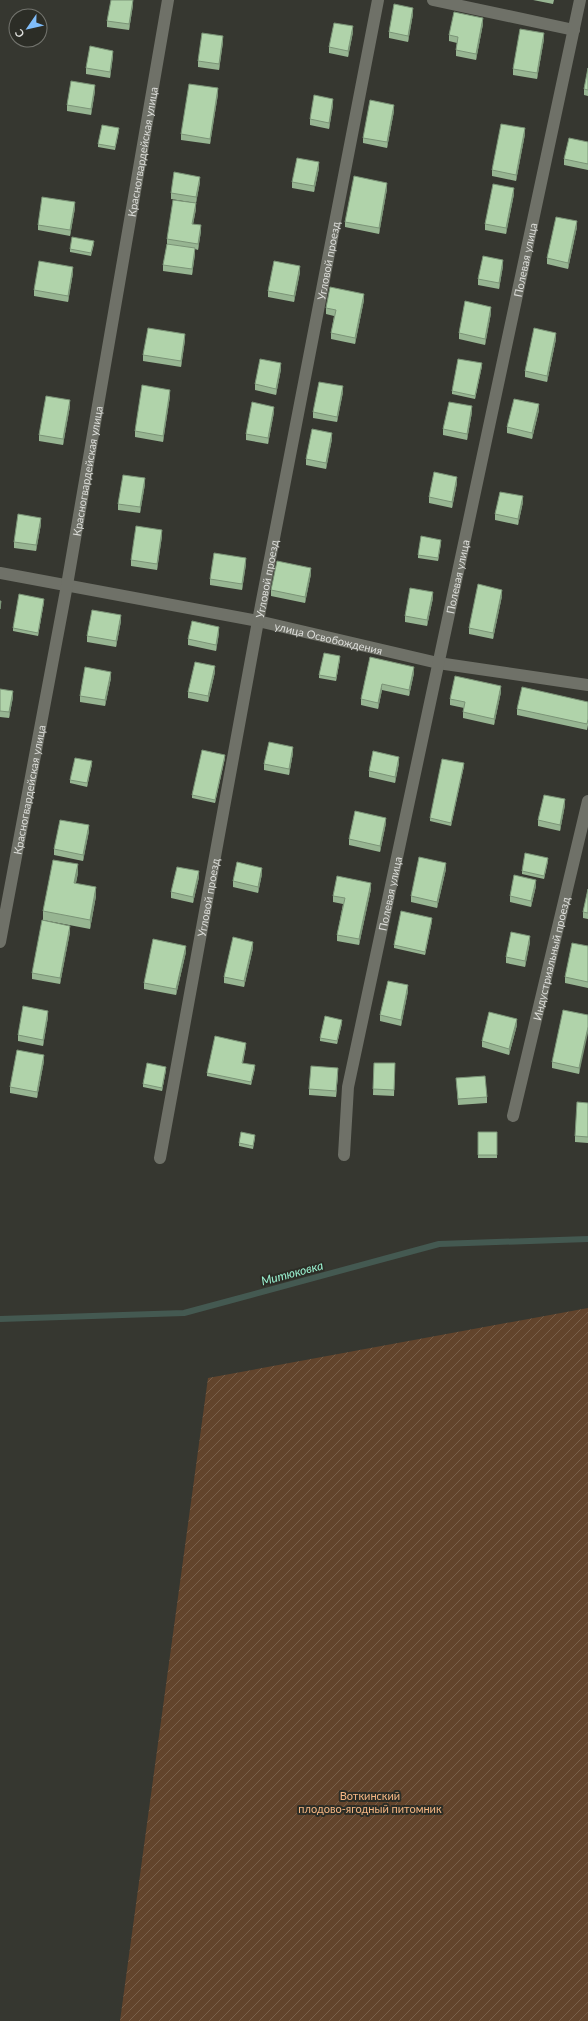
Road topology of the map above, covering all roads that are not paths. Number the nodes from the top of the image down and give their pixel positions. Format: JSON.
{"nodes":[{"id":1,"x":168,"y":0,"type":"edge"},
{"id":2,"x":378,"y":0,"type":"edge"},
{"id":3,"x":434,"y":0,"type":"edge"},
{"id":4,"x":580,"y":0,"type":"edge"},
{"id":5,"x":574,"y":30,"type":"junction"},
{"id":6,"x":0,"y":573,"type":"edge"},
{"id":7,"x":67,"y":585,"type":"junction"},
{"id":8,"x":258,"y":621,"type":"junction"},
{"id":9,"x":438,"y":663,"type":"junction"},
{"id":10,"x":588,"y":686,"type":"edge"},
{"id":11,"x":588,"y":801,"type":"edge"},
{"id":12,"x":0,"y":942,"type":"edge"},
{"id":13,"x":513,"y":1116,"type":"dead end"},
{"id":14,"x":344,"y":1155,"type":"dead end"},
{"id":15,"x":160,"y":1158,"type":"dead end"}],
"edges":[{"from":1,"to":7,"type":"street","name":"Красногвардейская улица"},
{"from":2,"to":8,"type":"street","name":"Угловой проезд"},
{"from":3,"to":5,"type":"street"},
{"from":4,"to":5,"type":"street","name":"Полевая улица"},
{"from":5,"to":9,"type":"street","name":"Полевая улица"},
{"from":6,"to":7,"type":"street","name":"улица Освобождения"},
{"from":7,"to":8,"type":"street","name":"улица Освобождения"},
{"from":7,"to":12,"type":"street","name":"Красногвардейская улица"},
{"from":8,"to":9,"type":"street","name":"улица Освобождения"},
{"from":8,"to":15,"type":"street","name":"Угловой проезд"},
{"from":9,"to":10,"type":"street","name":"улица Освобождения"},
{"from":9,"to":14,"type":"street","name":"Полевая улица"},
{"from":11,"to":13,"type":"street","name":"Индустриальный проезд"}]}
